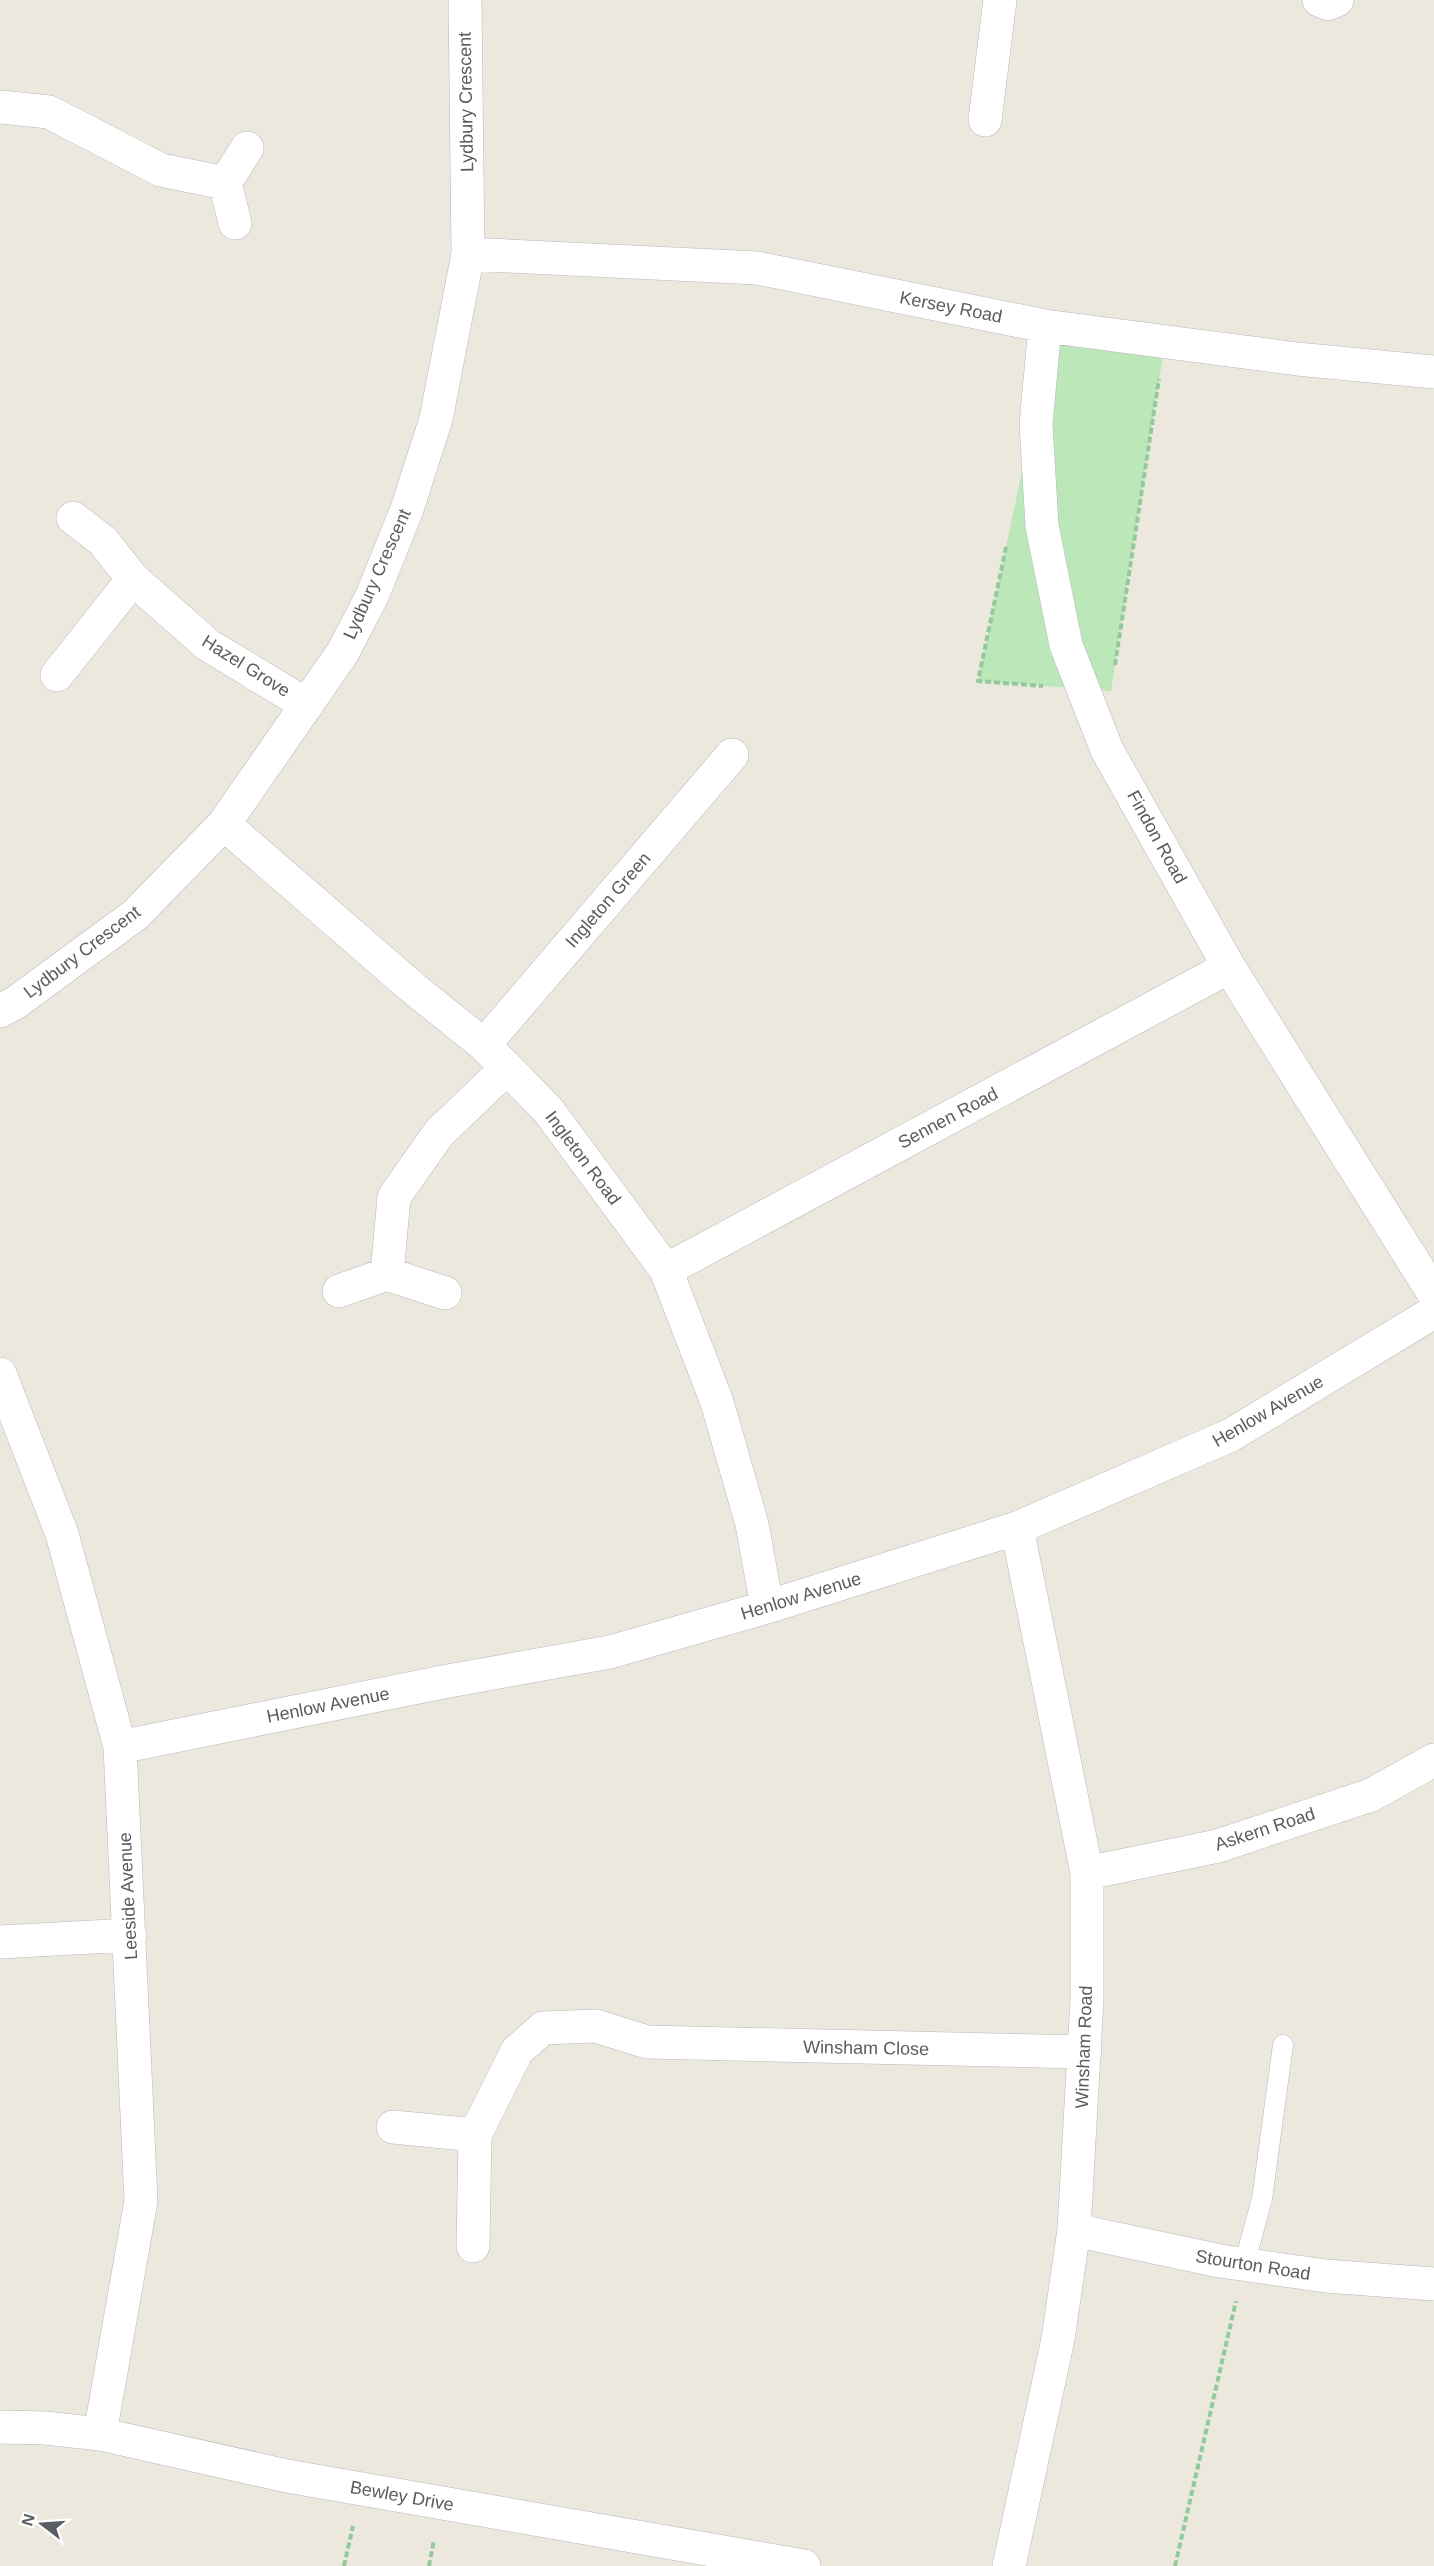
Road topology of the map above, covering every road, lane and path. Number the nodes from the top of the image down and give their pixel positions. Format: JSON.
{"nodes":[{"id":1,"x":465,"y":0,"type":"edge"},
{"id":2,"x":1000,"y":0,"type":"edge"},
{"id":3,"x":1319,"y":0,"type":"edge"},
{"id":4,"x":1337,"y":0,"type":"edge"},
{"id":5,"x":0,"y":108,"type":"edge"},
{"id":6,"x":985,"y":120,"type":"dead end"},
{"id":7,"x":247,"y":148,"type":"dead end"},
{"id":8,"x":225,"y":183,"type":"junction"},
{"id":9,"x":235,"y":223,"type":"dead end"},
{"id":10,"x":468,"y":254,"type":"junction"},
{"id":11,"x":1046,"y":326,"type":"junction"},
{"id":12,"x":1434,"y":372,"type":"edge"},
{"id":13,"x":73,"y":518,"type":"dead end"},
{"id":14,"x":133,"y":579,"type":"junction"},
{"id":15,"x":57,"y":675,"type":"dead end"},
{"id":16,"x":307,"y":705,"type":"junction"},
{"id":17,"x":732,"y":754,"type":"dead end"},
{"id":18,"x":224,"y":824,"type":"junction"},
{"id":19,"x":1230,"y":967,"type":"junction"},
{"id":20,"x":0,"y":1011,"type":"edge"},
{"id":21,"x":484,"y":1045,"type":"junction"},
{"id":22,"x":507,"y":1068,"type":"junction"},
{"id":23,"x":666,"y":1270,"type":"junction"},
{"id":24,"x":387,"y":1274,"type":"junction"},
{"id":25,"x":339,"y":1291,"type":"dead end"},
{"id":26,"x":445,"y":1293,"type":"dead end"},
{"id":27,"x":1434,"y":1294,"type":"edge"},
{"id":28,"x":1434,"y":1312,"type":"edge"},
{"id":29,"x":0,"y":1374,"type":"edge"},
{"id":30,"x":1017,"y":1528,"type":"junction"},
{"id":31,"x":767,"y":1607,"type":"junction"},
{"id":32,"x":120,"y":1747,"type":"junction"},
{"id":33,"x":1434,"y":1760,"type":"edge"},
{"id":34,"x":1087,"y":1873,"type":"junction"},
{"id":35,"x":130,"y":1935,"type":"junction"},
{"id":36,"x":0,"y":1942,"type":"edge"},
{"id":37,"x":1283,"y":2045,"type":"dead end"},
{"id":38,"x":1085,"y":2052,"type":"junction"},
{"id":39,"x":393,"y":2127,"type":"dead end"},
{"id":40,"x":475,"y":2135,"type":"junction"},
{"id":41,"x":1074,"y":2230,"type":"junction"},
{"id":42,"x":473,"y":2246,"type":"dead end"},
{"id":43,"x":1244,"y":2265,"type":"junction"},
{"id":44,"x":1434,"y":2284,"type":"edge"},
{"id":45,"x":0,"y":2427,"type":"edge"},
{"id":46,"x":100,"y":2434,"type":"junction"},
{"id":47,"x":804,"y":2566,"type":"edge"},
{"id":48,"x":1009,"y":2566,"type":"edge"},
{"id":49,"x":1175,"y":2566,"type":"edge"}],
"edges":[{"from":1,"to":10,"type":"street","name":"Lydbury Crescent"},
{"from":2,"to":6,"type":"street"},
{"from":3,"to":4,"type":"street"},
{"from":5,"to":8,"type":"street"},
{"from":7,"to":8,"type":"street"},
{"from":8,"to":9,"type":"street"},
{"from":10,"to":11,"type":"street","name":"Kersey Road"},
{"from":10,"to":16,"type":"street","name":"Lydbury Crescent"},
{"from":11,"to":12,"type":"street","name":"Kersey Road"},
{"from":11,"to":19,"type":"street","name":"Findon Road"},
{"from":13,"to":14,"type":"street","name":"Hazel Grove"},
{"from":14,"to":15,"type":"street"},
{"from":14,"to":16,"type":"street","name":"Hazel Grove"},
{"from":16,"to":18,"type":"street","name":"Lydbury Crescent"},
{"from":17,"to":21,"type":"street","name":"Ingleton Green"},
{"from":18,"to":20,"type":"street","name":"Lydbury Crescent"},
{"from":18,"to":21,"type":"street","name":"Ingleton Road"},
{"from":19,"to":23,"type":"street","name":"Sennen Road"},
{"from":19,"to":27,"type":"street","name":"Findon Road"},
{"from":21,"to":22,"type":"street","name":"Ingleton Road"},
{"from":22,"to":23,"type":"street","name":"Ingleton Road"},
{"from":22,"to":24,"type":"street"},
{"from":23,"to":31,"type":"street","name":"Ingleton Road"},
{"from":24,"to":25,"type":"street"},
{"from":24,"to":26,"type":"street"},
{"from":28,"to":30,"type":"street","name":"Henlow Avenue"},
{"from":29,"to":32,"type":"street","name":"Leeside Avenue"},
{"from":30,"to":31,"type":"street","name":"Henlow Avenue"},
{"from":30,"to":34,"type":"street","name":"Winsham Road"},
{"from":31,"to":32,"type":"street","name":"Henlow Avenue"},
{"from":32,"to":35,"type":"street","name":"Leeside Avenue"},
{"from":33,"to":34,"type":"street","name":"Askern Road"},
{"from":34,"to":38,"type":"street","name":"Winsham Road"},
{"from":35,"to":36,"type":"street"},
{"from":35,"to":46,"type":"street","name":"Leeside Avenue"},
{"from":37,"to":43,"type":"lane"},
{"from":38,"to":40,"type":"street","name":"Winsham Close"},
{"from":38,"to":41,"type":"street","name":"Winsham Road"},
{"from":39,"to":40,"type":"street"},
{"from":40,"to":42,"type":"street"},
{"from":41,"to":43,"type":"street","name":"Stourton Road"},
{"from":41,"to":48,"type":"street","name":"Winsham Road"},
{"from":43,"to":44,"type":"street","name":"Stourton Road"},
{"from":43,"to":49,"type":"path"},
{"from":45,"to":46,"type":"street","name":"Bewley Drive"},
{"from":46,"to":47,"type":"street","name":"Bewley Drive"}]}
